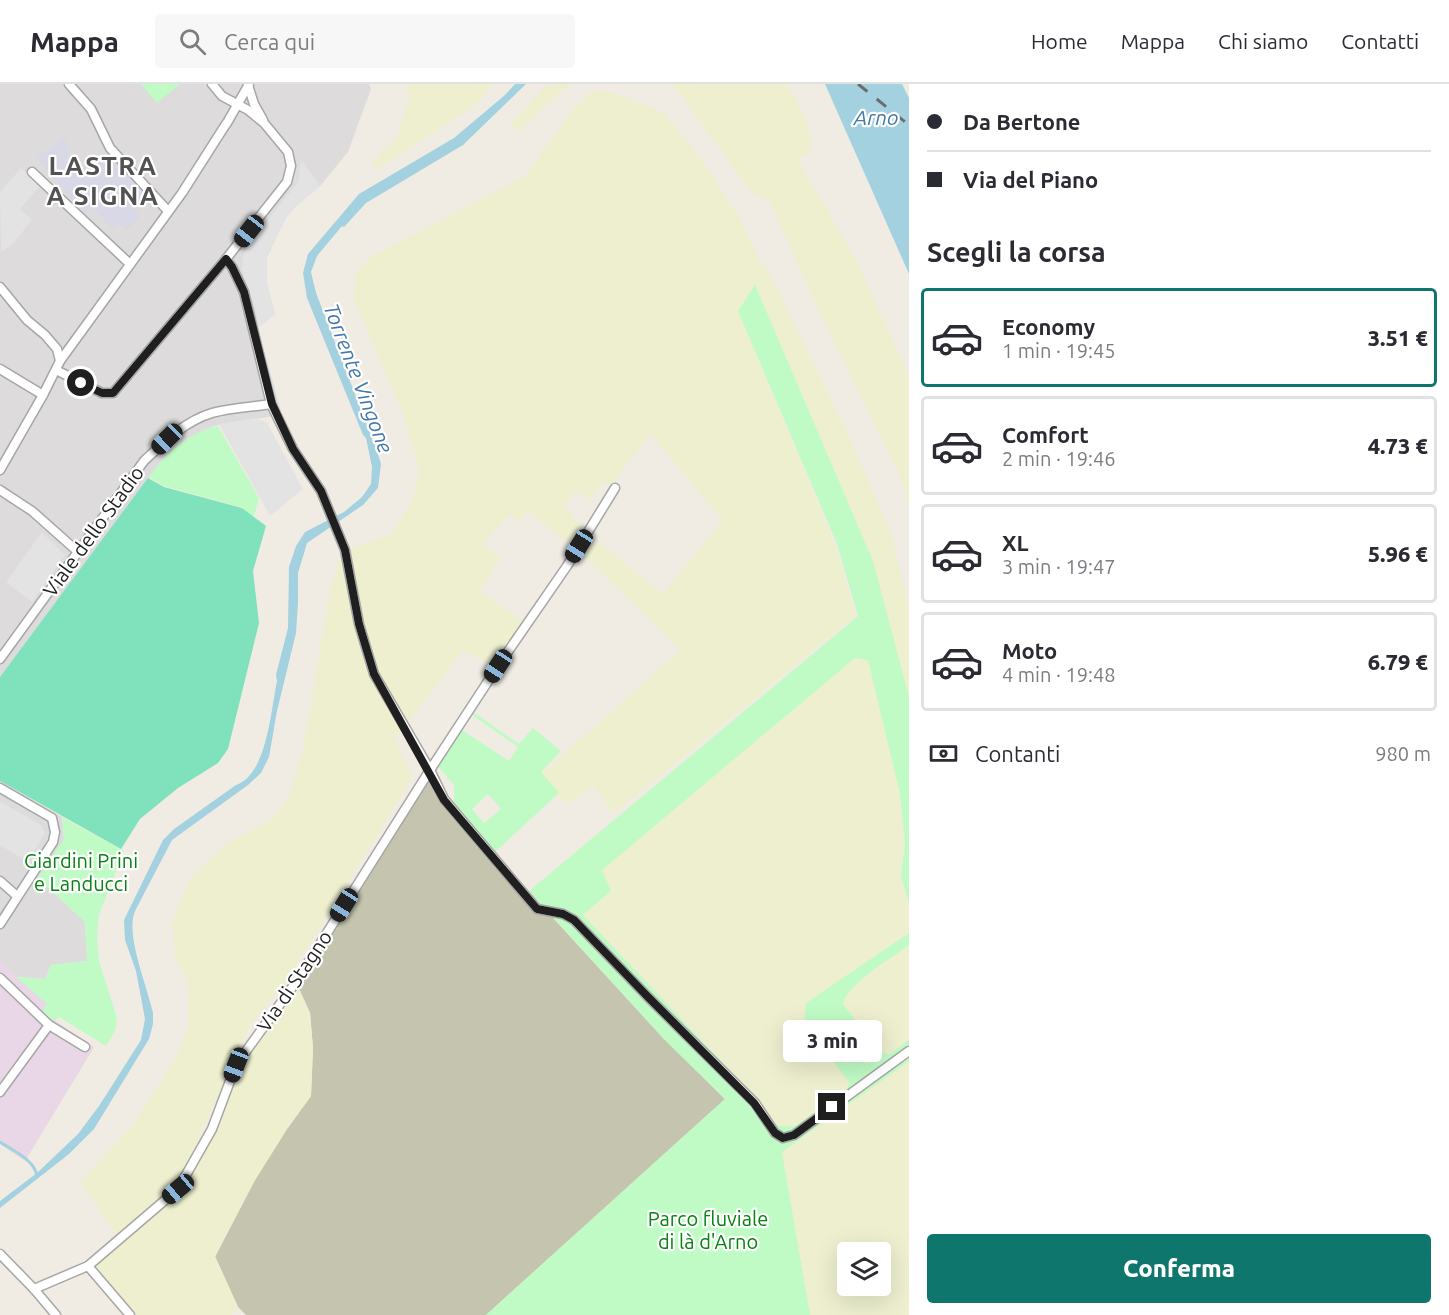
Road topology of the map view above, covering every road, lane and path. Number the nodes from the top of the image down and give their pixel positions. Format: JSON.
{"nodes":[{"id":1,"x":69,"y":84,"type":"edge"},
{"id":2,"x":212,"y":84,"type":"edge"},
{"id":3,"x":248,"y":85,"type":"edge"},
{"id":4,"x":238,"y":105,"type":"junction"},
{"id":5,"x":264,"y":123,"type":"junction"},
{"id":6,"x":32,"y":172,"type":"dead end"},
{"id":7,"x":168,"y":211,"type":"junction"},
{"id":8,"x":226,"y":259,"type":"junction"},
{"id":9,"x":130,"y":264,"type":"junction"},
{"id":10,"x":0,"y":287,"type":"edge"},
{"id":11,"x":60,"y":361,"type":"junction"},
{"id":12,"x":0,"y":369,"type":"edge"},
{"id":13,"x":56,"y":370,"type":"junction"},
{"id":14,"x":44,"y":395,"type":"junction"},
{"id":15,"x":272,"y":404,"type":"junction"},
{"id":16,"x":0,"y":470,"type":"edge"},
{"id":17,"x":615,"y":488,"type":"dead end"},
{"id":18,"x":0,"y":490,"type":"edge"},
{"id":19,"x":77,"y":551,"type":"junction"},
{"id":20,"x":0,"y":659,"type":"edge"},
{"id":21,"x":430,"y":770,"type":"junction"},
{"id":22,"x":0,"y":788,"type":"edge"},
{"id":23,"x":0,"y":881,"type":"edge"},
{"id":24,"x":17,"y":896,"type":"junction"},
{"id":25,"x":0,"y":924,"type":"edge"},
{"id":26,"x":0,"y":978,"type":"edge"},
{"id":27,"x":49,"y":1025,"type":"junction"},
{"id":28,"x":85,"y":1047,"type":"dead end"},
{"id":29,"x":909,"y":1051,"type":"edge"},
{"id":30,"x":0,"y":1092,"type":"edge"},
{"id":31,"x":0,"y":1254,"type":"edge"},
{"id":32,"x":88,"y":1266,"type":"junction"},
{"id":33,"x":34,"y":1289,"type":"junction"},
{"id":34,"x":56,"y":1315,"type":"edge"},
{"id":35,"x":130,"y":1315,"type":"edge"}],
"edges":[{"from":1,"to":7,"type":"street"},
{"from":2,"to":4,"type":"street"},
{"from":3,"to":4,"type":"street"},
{"from":3,"to":5,"type":"street"},
{"from":4,"to":5,"type":"street"},
{"from":4,"to":7,"type":"street"},
{"from":5,"to":8,"type":"street"},
{"from":6,"to":9,"type":"street"},
{"from":7,"to":9,"type":"street"},
{"from":8,"to":13,"type":"street"},
{"from":8,"to":15,"type":"street"},
{"from":9,"to":11,"type":"street"},
{"from":10,"to":11,"type":"street"},
{"from":11,"to":13,"type":"street"},
{"from":12,"to":14,"type":"street"},
{"from":13,"to":14,"type":"street"},
{"from":14,"to":16,"type":"street"},
{"from":15,"to":19,"type":"street","name":"Viale dello Stadio"},
{"from":15,"to":21,"type":"street"},
{"from":17,"to":21,"type":"street","name":"Via di Stagno"},
{"from":18,"to":19,"type":"street"},
{"from":19,"to":20,"type":"street","name":"Viale dello Stadio"},
{"from":21,"to":29,"type":"street"},
{"from":21,"to":32,"type":"street","name":"Via di Stagno"},
{"from":22,"to":24,"type":"street"},
{"from":23,"to":24,"type":"street"},
{"from":24,"to":25,"type":"street"},
{"from":26,"to":27,"type":"street"},
{"from":27,"to":28,"type":"street"},
{"from":27,"to":30,"type":"street"},
{"from":31,"to":33,"type":"street"},
{"from":32,"to":33,"type":"street","name":"Via di Stagno"},
{"from":32,"to":35,"type":"street"},
{"from":33,"to":34,"type":"street"}]}
